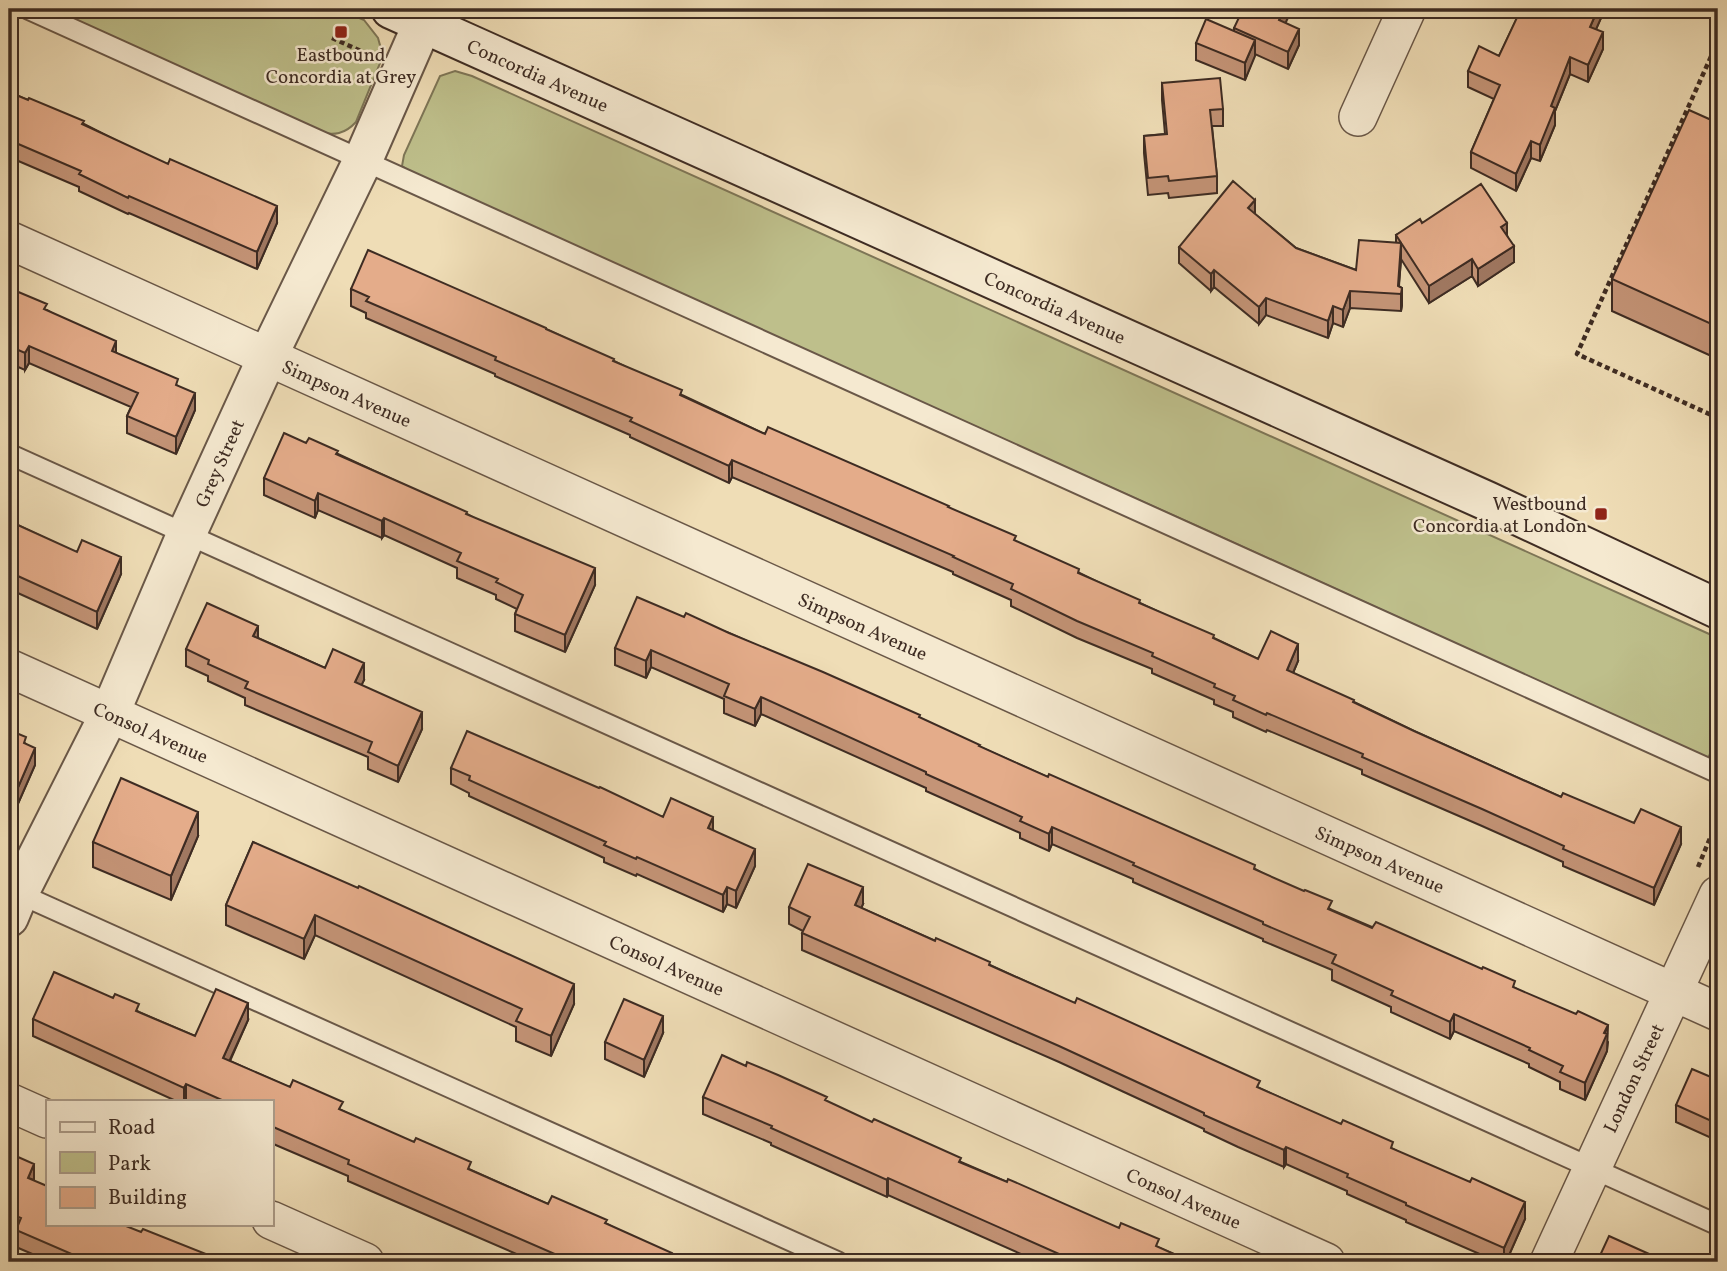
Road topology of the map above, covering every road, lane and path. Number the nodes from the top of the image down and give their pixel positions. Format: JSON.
{"nodes":[{"id":1,"x":28,"y":9,"type":"edge"},
{"id":2,"x":1408,"y":9,"type":"edge"},
{"id":3,"x":414,"y":14,"type":"edge"},
{"id":4,"x":1718,"y":41,"type":"edge"},
{"id":5,"x":1358,"y":117,"type":"dead end"},
{"id":6,"x":363,"y":160,"type":"junction"},
{"id":7,"x":9,"y":240,"type":"edge"},
{"id":8,"x":267,"y":358,"type":"junction"},
{"id":9,"x":1718,"y":418,"type":"edge"},
{"id":10,"x":9,"y":454,"type":"edge"},
{"id":11,"x":186,"y":535,"type":"junction"},
{"id":12,"x":1718,"y":609,"type":"edge"},
{"id":13,"x":9,"y":667,"type":"edge"},
{"id":14,"x":110,"y":713,"type":"junction"},
{"id":15,"x":1718,"y":773,"type":"edge"},
{"id":16,"x":1718,"y":895,"type":"edge"},
{"id":17,"x":12,"y":900,"type":"edge"},
{"id":18,"x":1673,"y":992,"type":"junction"},
{"id":19,"x":1718,"y":1012,"type":"edge"},
{"id":20,"x":9,"y":1102,"type":"edge"},
{"id":21,"x":46,"y":1119,"type":"edge"},
{"id":22,"x":1591,"y":1168,"type":"junction"},
{"id":23,"x":273,"y":1221,"type":"edge"},
{"id":24,"x":1718,"y":1225,"type":"edge"},
{"id":25,"x":365,"y":1262,"type":"edge"},
{"id":26,"x":838,"y":1262,"type":"edge"},
{"id":27,"x":1326,"y":1262,"type":"edge"},
{"id":28,"x":1549,"y":1262,"type":"edge"}],
"edges":[{"from":1,"to":6,"type":"lane"},
{"from":2,"to":5,"type":"street"},
{"from":3,"to":6,"type":"main road","name":"Grey Street"},
{"from":3,"to":12,"type":"main road","name":"Concordia Avenue"},
{"from":4,"to":9,"type":"path"},
{"from":6,"to":8,"type":"main road","name":"Grey Street"},
{"from":6,"to":15,"type":"lane"},
{"from":7,"to":8,"type":"street","name":"Simpson Avenue"},
{"from":8,"to":11,"type":"main road","name":"Grey Street"},
{"from":8,"to":18,"type":"street","name":"Simpson Avenue"},
{"from":10,"to":11,"type":"lane"},
{"from":11,"to":14,"type":"main road","name":"Grey Street"},
{"from":11,"to":22,"type":"lane"},
{"from":13,"to":14,"type":"street","name":"Consol Avenue"},
{"from":14,"to":17,"type":"main road","name":"Grey Street"},
{"from":14,"to":27,"type":"street","name":"Consol Avenue"},
{"from":16,"to":18,"type":"street","name":"London Street"},
{"from":17,"to":26,"type":"lane"},
{"from":18,"to":19,"type":"street","name":"Simpson Avenue"},
{"from":18,"to":22,"type":"street","name":"London Street"},
{"from":20,"to":21,"type":"street"},
{"from":22,"to":24,"type":"lane"},
{"from":22,"to":28,"type":"street","name":"London Street"},
{"from":23,"to":25,"type":"street"}]}
